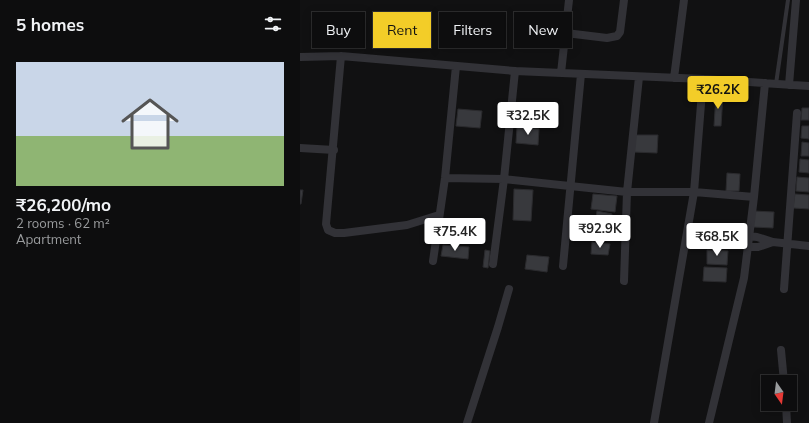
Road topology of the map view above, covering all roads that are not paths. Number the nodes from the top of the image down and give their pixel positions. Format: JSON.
{"nodes":[{"id":1,"x":569,"y":0,"type":"edge"},
{"id":2,"x":624,"y":0,"type":"edge"},
{"id":3,"x":684,"y":0,"type":"edge"},
{"id":4,"x":788,"y":0,"type":"edge"},
{"id":5,"x":796,"y":0,"type":"edge"},
{"id":6,"x":568,"y":12,"type":"edge"},
{"id":7,"x":572,"y":33,"type":"edge"},
{"id":8,"x":564,"y":48,"type":"edge"},
{"id":9,"x":300,"y":56,"type":"edge"},
{"id":10,"x":341,"y":56,"type":"junction"},
{"id":11,"x":456,"y":66,"type":"junction"},
{"id":12,"x":515,"y":71,"type":"junction"},
{"id":13,"x":561,"y":73,"type":"junction"},
{"id":14,"x":581,"y":74,"type":"junction"},
{"id":15,"x":639,"y":77,"type":"junction"},
{"id":16,"x":674,"y":78,"type":"junction"},
{"id":17,"x":703,"y":79,"type":"junction"},
{"id":18,"x":765,"y":83,"type":"junction"},
{"id":19,"x":776,"y":84,"type":"junction"},
{"id":20,"x":789,"y":85,"type":"junction"},
{"id":21,"x":809,"y":86,"type":"edge"},
{"id":22,"x":797,"y":113,"type":"dead end"},
{"id":23,"x":300,"y":148,"type":"edge"},
{"id":24,"x":334,"y":150,"type":"junction"},
{"id":25,"x":445,"y":178,"type":"junction"},
{"id":26,"x":504,"y":179,"type":"junction"},
{"id":27,"x":570,"y":186,"type":"junction"},
{"id":28,"x":627,"y":192,"type":"junction"},
{"id":29,"x":694,"y":192,"type":"junction"},
{"id":30,"x":754,"y":196,"type":"junction"},
{"id":31,"x":440,"y":215,"type":"junction"},
{"id":32,"x":749,"y":236,"type":"junction"},
{"id":33,"x":774,"y":242,"type":"junction"},
{"id":34,"x":788,"y":244,"type":"junction"},
{"id":35,"x":809,"y":246,"type":"edge"},
{"id":36,"x":748,"y":247,"type":"junction"},
{"id":37,"x":432,"y":261,"type":"dead end"},
{"id":38,"x":493,"y":264,"type":"dead end"},
{"id":39,"x":564,"y":266,"type":"dead end"},
{"id":40,"x":624,"y":281,"type":"dead end"},
{"id":41,"x":509,"y":289,"type":"dead end"},
{"id":42,"x":784,"y":289,"type":"dead end"},
{"id":43,"x":781,"y":350,"type":"dead end"},
{"id":44,"x":783,"y":375,"type":"edge"},
{"id":45,"x":786,"y":411,"type":"edge"},
{"id":46,"x":467,"y":423,"type":"edge"},
{"id":47,"x":654,"y":423,"type":"edge"},
{"id":48,"x":709,"y":423,"type":"edge"},
{"id":49,"x":787,"y":423,"type":"edge"}],
"edges":[{"from":1,"to":6,"type":"street"},
{"from":2,"to":7,"type":"street"},
{"from":3,"to":16,"type":"street"},
{"from":4,"to":19,"type":"lane"},
{"from":5,"to":20,"type":"street"},
{"from":8,"to":13,"type":"street"},
{"from":9,"to":10,"type":"street"},
{"from":10,"to":11,"type":"street"},
{"from":10,"to":24,"type":"street"},
{"from":11,"to":12,"type":"street"},
{"from":11,"to":25,"type":"street"},
{"from":12,"to":13,"type":"street"},
{"from":12,"to":26,"type":"street"},
{"from":13,"to":14,"type":"street"},
{"from":14,"to":15,"type":"street"},
{"from":14,"to":27,"type":"street"},
{"from":15,"to":16,"type":"street"},
{"from":15,"to":28,"type":"street"},
{"from":16,"to":17,"type":"street"},
{"from":17,"to":18,"type":"street"},
{"from":17,"to":29,"type":"street"},
{"from":18,"to":19,"type":"street"},
{"from":18,"to":30,"type":"street"},
{"from":19,"to":20,"type":"street"},
{"from":20,"to":21,"type":"street"},
{"from":22,"to":34,"type":"street"},
{"from":23,"to":24,"type":"street"},
{"from":24,"to":31,"type":"street"},
{"from":25,"to":26,"type":"street"},
{"from":25,"to":31,"type":"street"},
{"from":26,"to":27,"type":"street"},
{"from":26,"to":38,"type":"street"},
{"from":27,"to":28,"type":"street"},
{"from":27,"to":39,"type":"street"},
{"from":28,"to":29,"type":"street"},
{"from":28,"to":40,"type":"street"},
{"from":29,"to":30,"type":"street"},
{"from":29,"to":47,"type":"street"},
{"from":30,"to":32,"type":"street"},
{"from":31,"to":37,"type":"street"},
{"from":32,"to":33,"type":"street"},
{"from":32,"to":36,"type":"street"},
{"from":33,"to":34,"type":"street"},
{"from":33,"to":36,"type":"street"},
{"from":34,"to":35,"type":"street"},
{"from":34,"to":42,"type":"street"},
{"from":36,"to":48,"type":"street"},
{"from":41,"to":46,"type":"street"},
{"from":43,"to":44,"type":"street"},
{"from":45,"to":49,"type":"street"}]}
